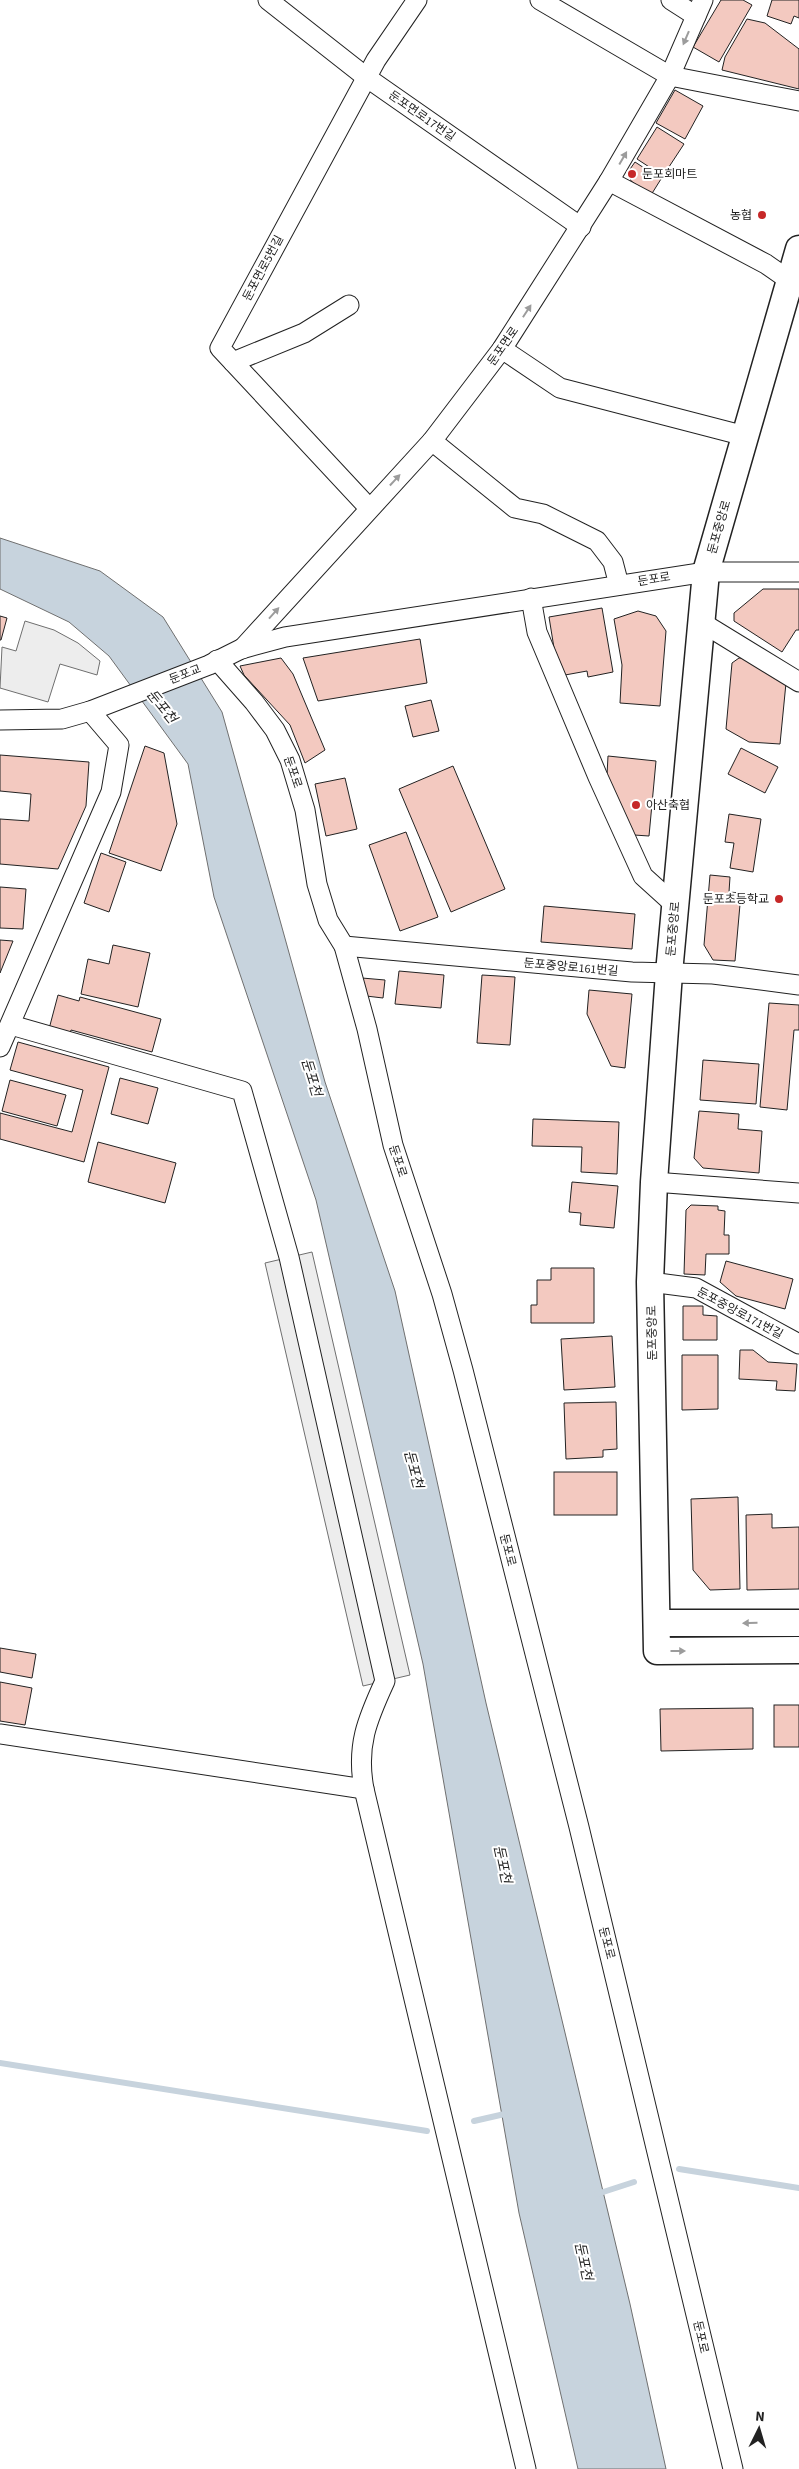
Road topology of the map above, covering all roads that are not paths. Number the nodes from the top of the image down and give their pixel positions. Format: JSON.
{"nodes":[{"id":1,"x":268,"y":0,"type":"edge"},
{"id":2,"x":417,"y":0,"type":"edge"},
{"id":3,"x":540,"y":0,"type":"edge"},
{"id":4,"x":670,"y":0,"type":"edge"},
{"id":5,"x":700,"y":8,"type":"edge"},
{"id":6,"x":670,"y":76,"type":"junction"},
{"id":7,"x":366,"y":77,"type":"junction"},
{"id":8,"x":799,"y":101,"type":"edge"},
{"id":9,"x":610,"y":181,"type":"junction"},
{"id":10,"x":581,"y":227,"type":"junction"},
{"id":11,"x":799,"y":248,"type":"edge"},
{"id":12,"x":794,"y":284,"type":"edge"},
{"id":13,"x":349,"y":305,"type":"dead end"},
{"id":14,"x":502,"y":349,"type":"junction"},
{"id":15,"x":233,"y":362,"type":"junction"},
{"id":16,"x":745,"y":436,"type":"junction"},
{"id":17,"x":432,"y":441,"type":"junction"},
{"id":18,"x":369,"y":508,"type":"junction"},
{"id":19,"x":706,"y":572,"type":"junction"},
{"id":20,"x":799,"y":572,"type":"edge"},
{"id":21,"x":619,"y":585,"type":"junction"},
{"id":22,"x":531,"y":598,"type":"junction"},
{"id":23,"x":701,"y":622,"type":"junction"},
{"id":24,"x":241,"y":649,"type":"junction"},
{"id":25,"x":213,"y":662,"type":"junction"},
{"id":26,"x":799,"y":682,"type":"edge"},
{"id":27,"x":98,"y":708,"type":"junction"},
{"id":28,"x":0,"y":720,"type":"edge"},
{"id":29,"x":675,"y":904,"type":"junction"},
{"id":30,"x":344,"y":946,"type":"junction"},
{"id":31,"x":669,"y":973,"type":"junction"},
{"id":32,"x":799,"y":985,"type":"edge"},
{"id":33,"x":11,"y":1024,"type":"junction"},
{"id":34,"x":0,"y":1047,"type":"edge"},
{"id":35,"x":654,"y":1182,"type":"junction"},
{"id":36,"x":799,"y":1193,"type":"edge"},
{"id":37,"x":650,"y":1282,"type":"junction"},
{"id":38,"x":799,"y":1344,"type":"edge"},
{"id":39,"x":799,"y":1622,"type":"edge"},
{"id":40,"x":657,"y":1623,"type":"junction"},
{"id":41,"x":799,"y":1650,"type":"edge"},
{"id":42,"x":0,"y":1734,"type":"edge"},
{"id":43,"x":364,"y":1789,"type":"junction"},
{"id":44,"x":526,"y":2469,"type":"edge"},
{"id":45,"x":733,"y":2469,"type":"edge"}],
"edges":[{"from":1,"to":7,"type":"street","name":"둔포면로17번길"},
{"from":2,"to":7,"type":"street","name":"둔포면로5번길"},
{"from":3,"to":6,"type":"street"},
{"from":4,"to":5,"type":"street"},
{"from":5,"to":6,"type":"street","name":"둔포면로","one_way":true},
{"from":6,"to":8,"type":"street"},
{"from":9,"to":6,"type":"street","name":"둔포면로","one_way":true},
{"from":7,"to":10,"type":"street","name":"둔포면로17번길"},
{"from":7,"to":15,"type":"street","name":"둔포면로5번길"},
{"from":9,"to":10,"type":"street","name":"둔포면로"},
{"from":9,"to":12,"type":"street"},
{"from":14,"to":10,"type":"street","name":"둔포면로","one_way":true},
{"from":11,"to":12,"type":"street","name":"둔포중앙로"},
{"from":12,"to":16,"type":"street","name":"둔포중앙로"},
{"from":13,"to":15,"type":"street"},
{"from":14,"to":16,"type":"street"},
{"from":14,"to":17,"type":"street","name":"둔포면로"},
{"from":15,"to":18,"type":"street","name":"둔포면로5번길"},
{"from":16,"to":19,"type":"street","name":"둔포중앙로"},
{"from":18,"to":17,"type":"street","name":"둔포면로","one_way":true},
{"from":17,"to":21,"type":"street"},
{"from":24,"to":18,"type":"street","name":"둔포면로","one_way":true},
{"from":19,"to":20,"type":"street","name":"둔포로"},
{"from":19,"to":21,"type":"street","name":"둔포로"},
{"from":19,"to":23,"type":"street","name":"둔포중앙로"},
{"from":21,"to":22,"type":"street","name":"둔포로"},
{"from":22,"to":24,"type":"street","name":"둔포로"},
{"from":22,"to":29,"type":"street"},
{"from":23,"to":26,"type":"street"},
{"from":23,"to":29,"type":"street","name":"둔포중앙로"},
{"from":24,"to":25,"type":"street","name":"둔포로"},
{"from":25,"to":27,"type":"street","name":"둔포교"},
{"from":25,"to":30,"type":"street","name":"둔포로"},
{"from":27,"to":28,"type":"street","name":"둔포교"},
{"from":27,"to":33,"type":"street"},
{"from":29,"to":31,"type":"street","name":"둔포중앙로"},
{"from":30,"to":31,"type":"street","name":"둔포중앙로161번길"},
{"from":30,"to":45,"type":"street","name":"둔포로"},
{"from":31,"to":32,"type":"street","name":"둔포중앙로161번길"},
{"from":31,"to":35,"type":"street","name":"둔포중앙로"},
{"from":33,"to":34,"type":"street"},
{"from":33,"to":43,"type":"street"},
{"from":35,"to":36,"type":"street"},
{"from":35,"to":37,"type":"street","name":"둔포중앙로"},
{"from":37,"to":38,"type":"street","name":"둔포중앙로171번길"},
{"from":37,"to":40,"type":"street","name":"둔포중앙로"},
{"from":39,"to":40,"type":"street","one_way":true},
{"from":40,"to":41,"type":"street","name":"둔포중앙로","one_way":true},
{"from":42,"to":43,"type":"street"},
{"from":43,"to":44,"type":"street"}]}
